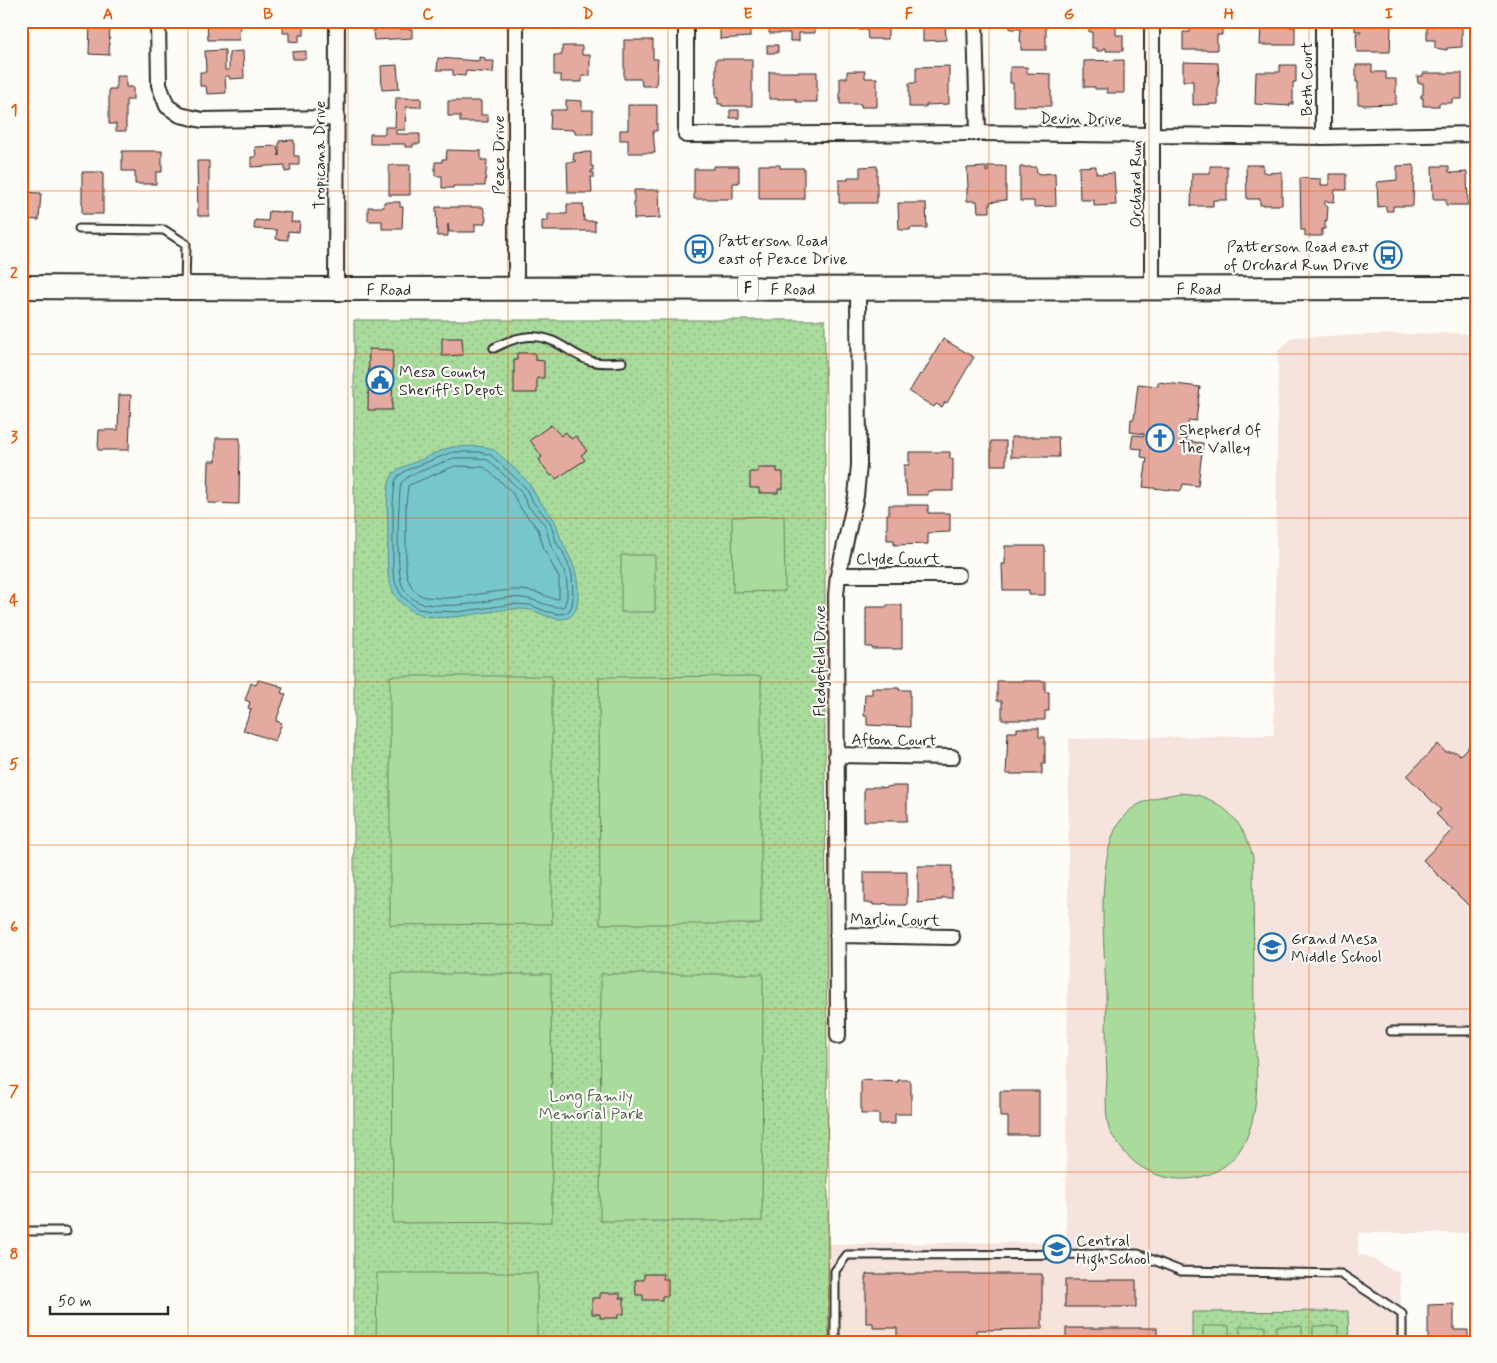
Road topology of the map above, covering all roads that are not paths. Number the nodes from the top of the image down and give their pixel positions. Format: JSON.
{"nodes":[{"id":1,"x":158,"y":21,"type":"edge"},
{"id":2,"x":337,"y":21,"type":"edge"},
{"id":3,"x":516,"y":21,"type":"edge"},
{"id":4,"x":686,"y":21,"type":"edge"},
{"id":5,"x":975,"y":21,"type":"edge"},
{"id":6,"x":1152,"y":21,"type":"edge"},
{"id":7,"x":1323,"y":21,"type":"edge"},
{"id":8,"x":337,"y":118,"type":"junction"},
{"id":9,"x":978,"y":133,"type":"junction"},
{"id":10,"x":1476,"y":134,"type":"edge"},
{"id":11,"x":1152,"y":136,"type":"junction"},
{"id":12,"x":1323,"y":137,"type":"junction"},
{"id":13,"x":79,"y":229,"type":"dead end"},
{"id":14,"x":21,"y":287,"type":"edge"},
{"id":15,"x":185,"y":287,"type":"junction"},
{"id":16,"x":858,"y":287,"type":"junction"},
{"id":17,"x":1152,"y":288,"type":"junction"},
{"id":18,"x":1476,"y":288,"type":"edge"},
{"id":19,"x":336,"y":289,"type":"junction"},
{"id":20,"x":516,"y":289,"type":"junction"},
{"id":21,"x":494,"y":348,"type":"dead end"},
{"id":22,"x":622,"y":362,"type":"dead end"},
{"id":23,"x":838,"y":575,"type":"junction"},
{"id":24,"x":958,"y":575,"type":"dead end"},
{"id":25,"x":836,"y":755,"type":"junction"},
{"id":26,"x":952,"y":757,"type":"dead end"},
{"id":27,"x":837,"y":935,"type":"junction"},
{"id":28,"x":952,"y":937,"type":"dead end"},
{"id":29,"x":1391,"y":1031,"type":"dead end"},
{"id":30,"x":1476,"y":1031,"type":"edge"},
{"id":31,"x":838,"y":1036,"type":"dead end"},
{"id":32,"x":21,"y":1231,"type":"edge"},
{"id":33,"x":66,"y":1231,"type":"dead end"},
{"id":34,"x":835,"y":1342,"type":"edge"},
{"id":35,"x":1402,"y":1342,"type":"edge"}],
"edges":[{"from":1,"to":8,"type":"street"},
{"from":2,"to":8,"type":"street","name":"Tropicana Drive"},
{"from":3,"to":20,"type":"street","name":"Peace Drive"},
{"from":4,"to":9,"type":"street","name":"Devin Drive"},
{"from":5,"to":9,"type":"street"},
{"from":6,"to":11,"type":"street","name":"Orchard Run"},
{"from":7,"to":12,"type":"street","name":"Beth Court"},
{"from":8,"to":19,"type":"street","name":"Tropicana Drive"},
{"from":9,"to":11,"type":"street","name":"Devin Drive"},
{"from":10,"to":12,"type":"street","name":"Devin Drive"},
{"from":11,"to":12,"type":"street","name":"Devin Drive"},
{"from":11,"to":17,"type":"street","name":"Orchard Run"},
{"from":13,"to":15,"type":"lane"},
{"from":14,"to":15,"type":"main road","name":"F Road","number":"F"},
{"from":15,"to":19,"type":"main road","name":"F Road","number":"F"},
{"from":16,"to":17,"type":"main road","name":"F Road","number":"F"},
{"from":16,"to":20,"type":"main road","name":"F Road","number":"F"},
{"from":16,"to":23,"type":"street","name":"Fledgefield Drive"},
{"from":17,"to":18,"type":"main road","name":"F Road","number":"F"},
{"from":19,"to":20,"type":"main road","name":"F Road","number":"F"},
{"from":21,"to":22,"type":"lane"},
{"from":23,"to":24,"type":"street","name":"Clyde Court"},
{"from":23,"to":25,"type":"street","name":"Fledgefield Drive"},
{"from":25,"to":26,"type":"street","name":"Afton Court"},
{"from":25,"to":27,"type":"street","name":"Fledgefield Drive"},
{"from":27,"to":28,"type":"street","name":"Marlin Court"},
{"from":27,"to":31,"type":"street","name":"Fledgefield Drive"},
{"from":29,"to":30,"type":"lane"},
{"from":32,"to":33,"type":"lane"},
{"from":34,"to":35,"type":"lane"}]}
